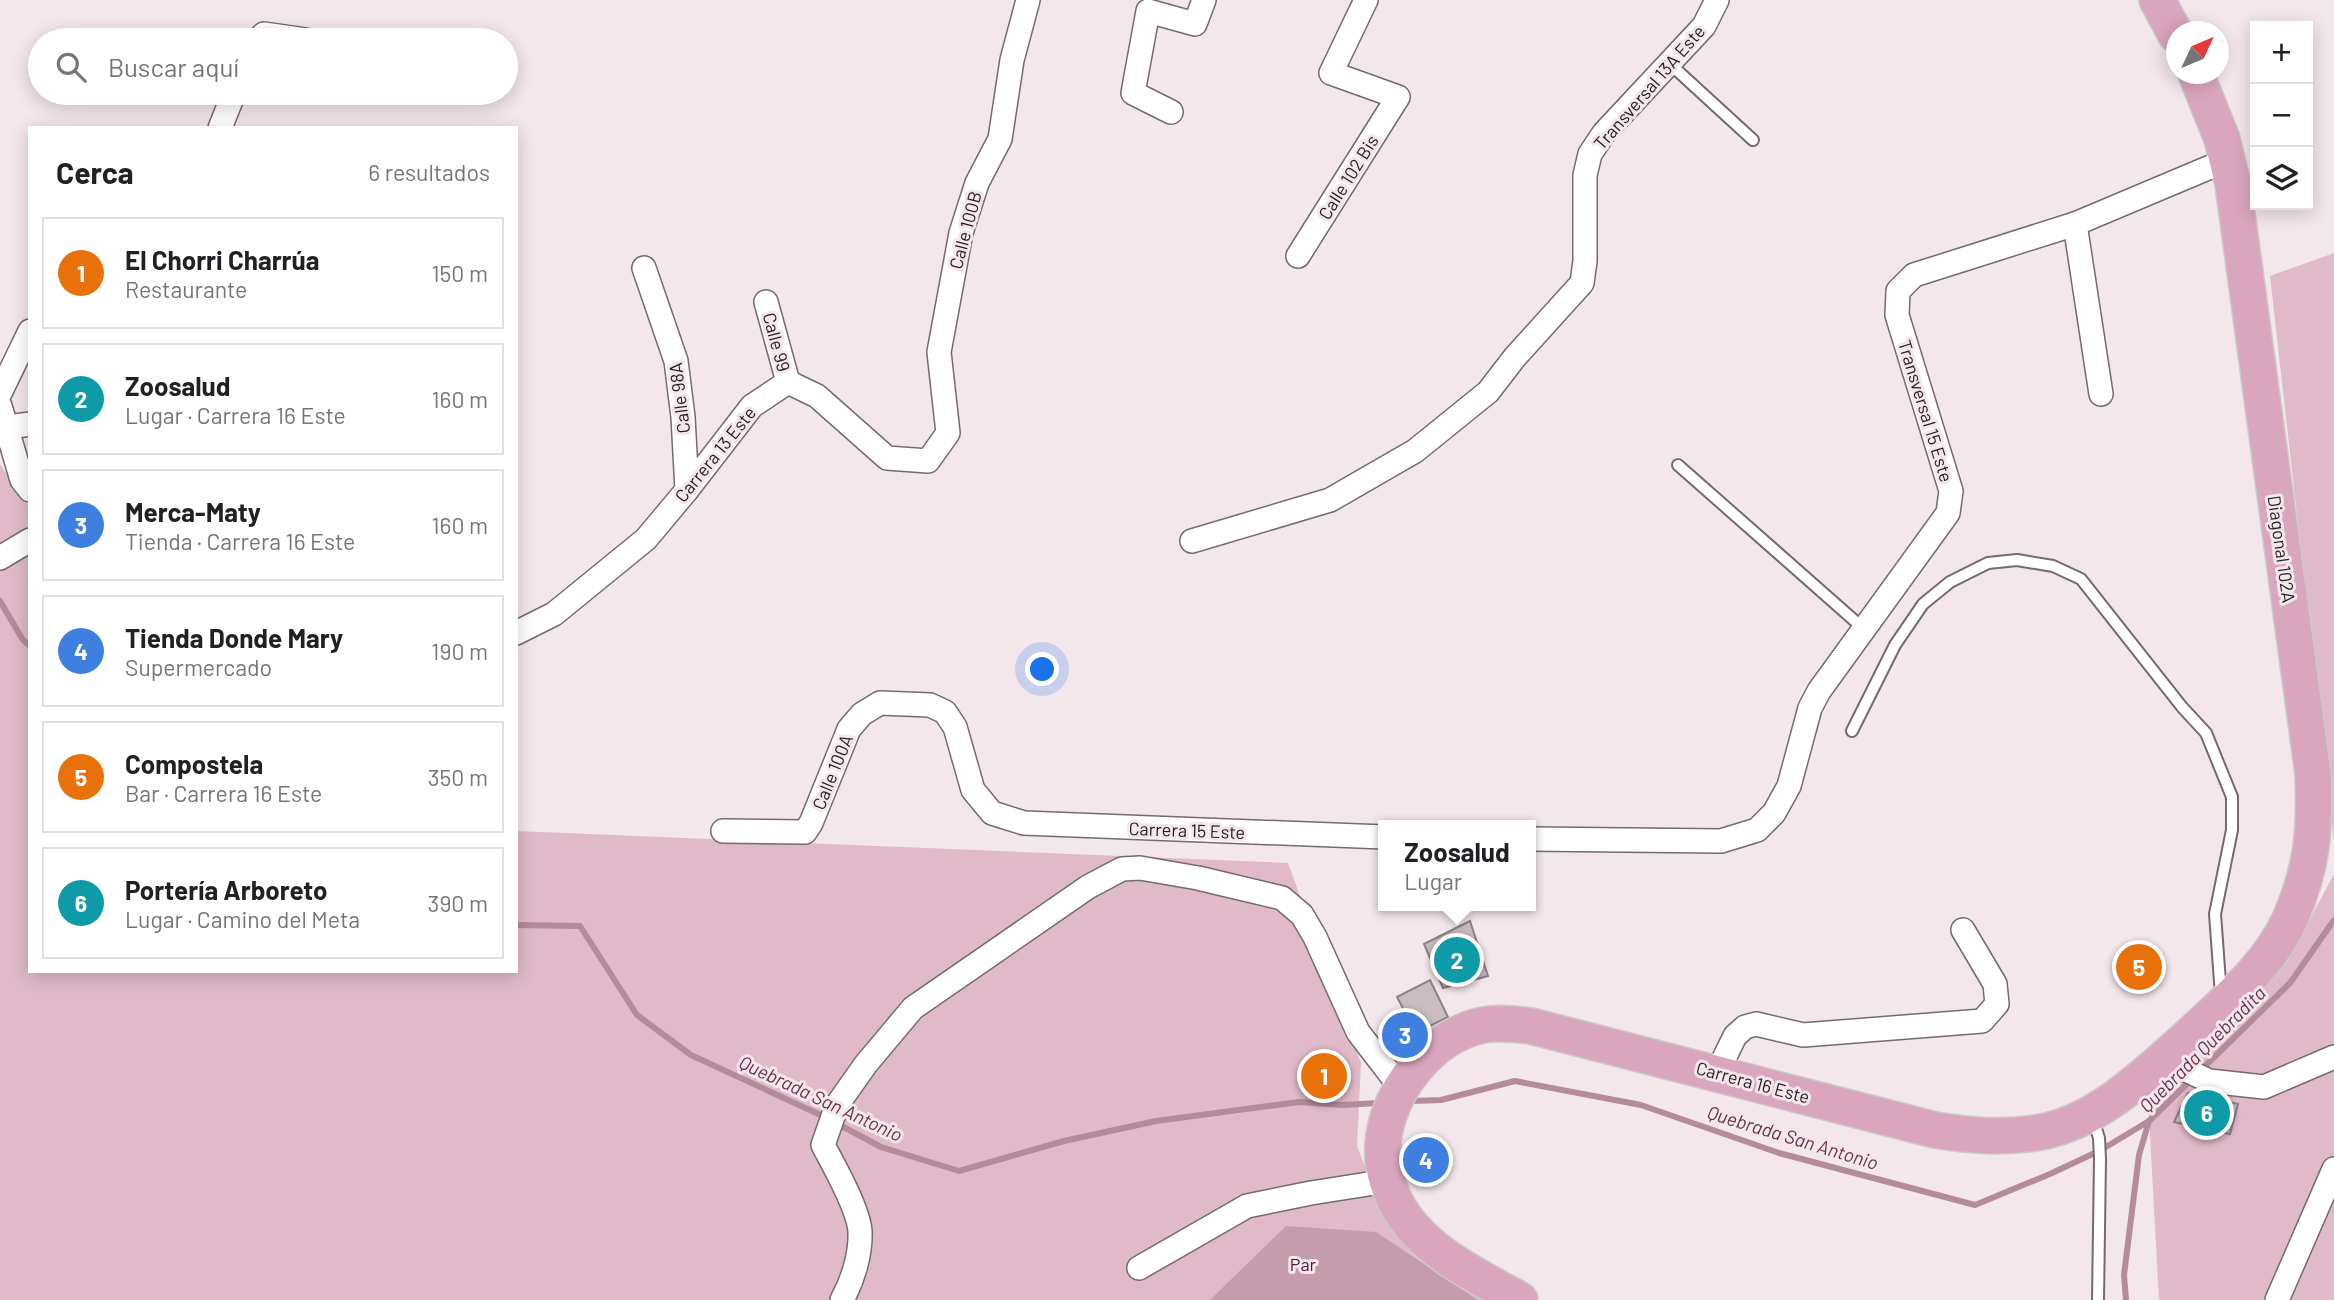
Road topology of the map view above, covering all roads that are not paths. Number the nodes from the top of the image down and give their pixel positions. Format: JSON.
{"nodes":[{"id":1,"x":1028,"y":0,"type":"edge"},
{"id":2,"x":1204,"y":0,"type":"edge"},
{"id":3,"x":1366,"y":0,"type":"edge"},
{"id":4,"x":1717,"y":0,"type":"edge"},
{"id":5,"x":2157,"y":0,"type":"edge"},
{"id":6,"x":2168,"y":21,"type":"edge"},
{"id":7,"x":1670,"y":63,"type":"junction"},
{"id":8,"x":2200,"y":84,"type":"edge"},
{"id":9,"x":229,"y":105,"type":"edge"},
{"id":10,"x":1171,"y":112,"type":"dead end"},
{"id":11,"x":221,"y":126,"type":"edge"},
{"id":12,"x":1753,"y":140,"type":"dead end"},
{"id":13,"x":2227,"y":160,"type":"junction"},
{"id":14,"x":2075,"y":224,"type":"junction"},
{"id":15,"x":1298,"y":256,"type":"dead end"},
{"id":16,"x":644,"y":268,"type":"dead end"},
{"id":17,"x":766,"y":302,"type":"dead end"},
{"id":18,"x":28,"y":335,"type":"edge"},
{"id":19,"x":788,"y":382,"type":"junction"},
{"id":20,"x":0,"y":393,"type":"edge"},
{"id":21,"x":2101,"y":394,"type":"dead end"},
{"id":22,"x":13,"y":419,"type":"edge"},
{"id":23,"x":1678,"y":464,"type":"dead end"},
{"id":24,"x":28,"y":488,"type":"edge"},
{"id":25,"x":687,"y":490,"type":"junction"},
{"id":26,"x":28,"y":541,"type":"edge"},
{"id":27,"x":1192,"y":541,"type":"dead end"},
{"id":28,"x":0,"y":558,"type":"edge"},
{"id":29,"x":1865,"y":629,"type":"junction"},
{"id":30,"x":518,"y":632,"type":"edge"},
{"id":31,"x":1852,"y":731,"type":"dead end"},
{"id":32,"x":992,"y":813,"type":"joint"},
{"id":33,"x":723,"y":831,"type":"dead end"},
{"id":34,"x":1378,"y":837,"type":"edge"},
{"id":35,"x":1536,"y":839,"type":"edge"},
{"id":36,"x":1963,"y":930,"type":"dead end"},
{"id":37,"x":2222,"y":1005,"type":"junction"},
{"id":38,"x":2163,"y":1059,"type":"junction"},
{"id":39,"x":2332,"y":1063,"type":"edge"},
{"id":40,"x":1717,"y":1073,"type":"junction"},
{"id":41,"x":1401,"y":1088,"type":"junction"},
{"id":42,"x":2092,"y":1113,"type":"junction"},
{"id":43,"x":2334,"y":1169,"type":"edge"},
{"id":44,"x":1387,"y":1181,"type":"junction"},
{"id":45,"x":1139,"y":1268,"type":"dead end"},
{"id":46,"x":842,"y":1300,"type":"edge"},
{"id":47,"x":1520,"y":1300,"type":"edge"},
{"id":48,"x":2098,"y":1300,"type":"edge"},
{"id":49,"x":2277,"y":1300,"type":"edge"}],
"edges":[{"from":1,"to":19,"type":"street","name":"Calle 100B"},
{"from":2,"to":10,"type":"street"},
{"from":3,"to":15,"type":"street","name":"Calle 102 Bis"},
{"from":4,"to":7,"type":"street","name":"Transversal 13A Este"},
{"from":5,"to":6,"type":"main road"},
{"from":7,"to":12,"type":"lane"},
{"from":7,"to":27,"type":"street","name":"Transversal 13A Este"},
{"from":8,"to":13,"type":"main road","name":"Diagonal 102A"},
{"from":9,"to":11,"type":"street"},
{"from":13,"to":14,"type":"street","name":"Transversal 15 Este"},
{"from":13,"to":37,"type":"main road","name":"Diagonal 102A"},
{"from":14,"to":21,"type":"street"},
{"from":14,"to":29,"type":"street","name":"Transversal 15 Este"},
{"from":16,"to":25,"type":"street","name":"Calle 98A"},
{"from":17,"to":19,"type":"street","name":"Calle 99"},
{"from":18,"to":20,"type":"street"},
{"from":19,"to":25,"type":"street","name":"Carrera 13 Este"},
{"from":22,"to":24,"type":"street"},
{"from":23,"to":29,"type":"lane"},
{"from":25,"to":30,"type":"street","name":"Carrera 13 Este"},
{"from":26,"to":28,"type":"street"},
{"from":29,"to":35,"type":"street","name":"Transversal 15 Este"},
{"from":31,"to":37,"type":"lane"},
{"from":32,"to":33,"type":"street","name":"Calle 100A"},
{"from":32,"to":34,"type":"street","name":"Carrera 15 Este"},
{"from":36,"to":40,"type":"street"},
{"from":37,"to":38,"type":"main road","name":"Carrera 16 Este"},
{"from":38,"to":39,"type":"street"},
{"from":38,"to":42,"type":"main road","name":"Carrera 16 Este"},
{"from":40,"to":41,"type":"main road","name":"Carrera 16 Este"},
{"from":40,"to":42,"type":"main road","name":"Carrera 16 Este"},
{"from":41,"to":44,"type":"main road","name":"Carrera 16 Este"},
{"from":41,"to":46,"type":"street"},
{"from":42,"to":48,"type":"lane"},
{"from":43,"to":49,"type":"street"},
{"from":44,"to":45,"type":"street"},
{"from":44,"to":47,"type":"main road","name":"Carrera 16 Este"}]}
